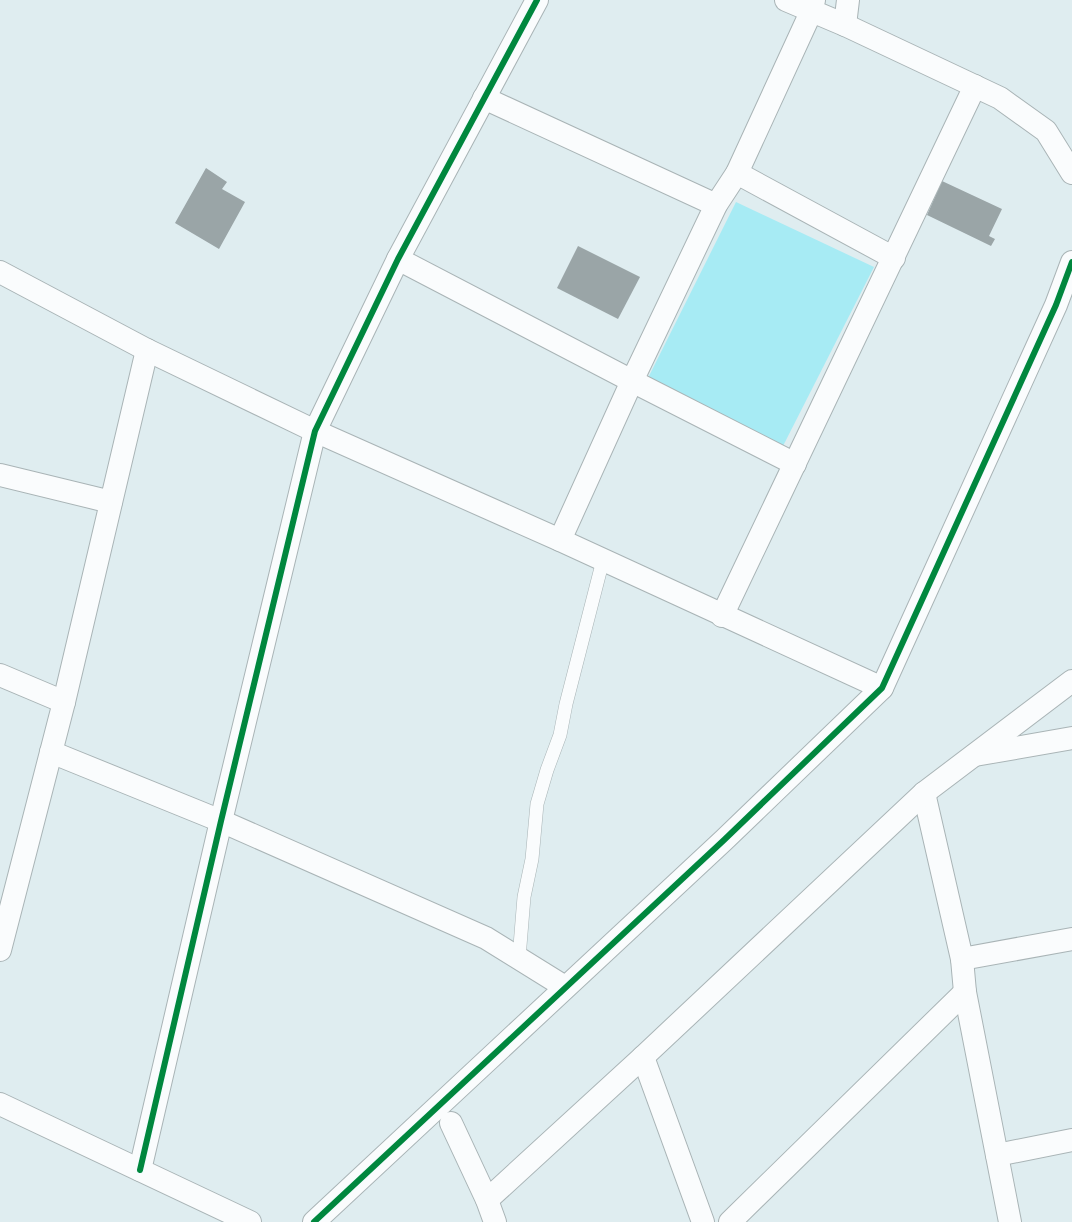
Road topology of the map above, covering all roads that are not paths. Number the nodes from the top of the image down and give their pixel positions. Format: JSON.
{"nodes":[{"id":1,"x":537,"y":0,"type":"edge"},
{"id":2,"x":786,"y":0,"type":"edge"},
{"id":3,"x":848,"y":0,"type":"edge"},
{"id":4,"x":812,"y":6,"type":"edge"},
{"id":5,"x":845,"y":25,"type":"junction"},
{"id":6,"x":975,"y":86,"type":"junction"},
{"id":7,"x":484,"y":98,"type":"junction"},
{"id":8,"x":737,"y":173,"type":"junction"},
{"id":9,"x":1072,"y":173,"type":"edge"},
{"id":10,"x":716,"y":205,"type":"junction"},
{"id":11,"x":894,"y":258,"type":"junction"},
{"id":12,"x":398,"y":259,"type":"junction"},
{"id":13,"x":1072,"y":262,"type":"edge"},
{"id":14,"x":0,"y":272,"type":"edge"},
{"id":15,"x":147,"y":350,"type":"junction"},
{"id":16,"x":632,"y":381,"type":"junction"},
{"id":17,"x":315,"y":431,"type":"junction"},
{"id":18,"x":795,"y":464,"type":"junction"},
{"id":19,"x":0,"y":475,"type":"edge"},
{"id":20,"x":111,"y":502,"type":"junction"},
{"id":21,"x":560,"y":540,"type":"junction"},
{"id":22,"x":602,"y":560,"type":"junction"},
{"id":23,"x":722,"y":616,"type":"junction"},
{"id":24,"x":0,"y":675,"type":"edge"},
{"id":25,"x":1072,"y":681,"type":"edge"},
{"id":26,"x":882,"y":688,"type":"junction"},
{"id":27,"x":64,"y":702,"type":"junction"},
{"id":28,"x":1072,"y":738,"type":"edge"},
{"id":29,"x":51,"y":752,"type":"junction"},
{"id":30,"x":972,"y":755,"type":"junction"},
{"id":31,"x":924,"y":793,"type":"junction"},
{"id":32,"x":221,"y":821,"type":"junction"},
{"id":33,"x":1072,"y":939,"type":"edge"},
{"id":34,"x":0,"y":950,"type":"edge"},
{"id":35,"x":519,"y":958,"type":"junction"},
{"id":36,"x":962,"y":959,"type":"junction"},
{"id":37,"x":565,"y":988,"type":"junction"},
{"id":38,"x":965,"y":992,"type":"junction"},
{"id":39,"x":643,"y":1057,"type":"junction"},
{"id":40,"x":0,"y":1104,"type":"edge"},
{"id":41,"x":451,"y":1123,"type":"dead end"},
{"id":42,"x":1072,"y":1140,"type":"edge"},
{"id":43,"x":997,"y":1155,"type":"junction"},
{"id":44,"x":140,"y":1170,"type":"junction"},
{"id":45,"x":487,"y":1200,"type":"junction"},
{"id":46,"x":250,"y":1222,"type":"edge"},
{"id":47,"x":314,"y":1222,"type":"edge"},
{"id":48,"x":494,"y":1222,"type":"edge"},
{"id":49,"x":703,"y":1222,"type":"edge"},
{"id":50,"x":730,"y":1222,"type":"edge"},
{"id":51,"x":1010,"y":1222,"type":"edge"}],
"edges":[{"from":1,"to":7,"type":"street"},
{"from":2,"to":4,"type":"street"},
{"from":3,"to":5,"type":"street"},
{"from":4,"to":5,"type":"street"},
{"from":4,"to":8,"type":"street"},
{"from":5,"to":6,"type":"street"},
{"from":6,"to":9,"type":"street"},
{"from":6,"to":11,"type":"street"},
{"from":7,"to":10,"type":"street"},
{"from":7,"to":12,"type":"street"},
{"from":8,"to":10,"type":"street"},
{"from":8,"to":11,"type":"street"},
{"from":10,"to":16,"type":"street"},
{"from":11,"to":18,"type":"street"},
{"from":12,"to":16,"type":"street"},
{"from":12,"to":17,"type":"street"},
{"from":13,"to":26,"type":"street"},
{"from":14,"to":15,"type":"street"},
{"from":15,"to":17,"type":"street"},
{"from":15,"to":20,"type":"street"},
{"from":16,"to":18,"type":"street"},
{"from":16,"to":21,"type":"street"},
{"from":17,"to":21,"type":"street"},
{"from":17,"to":32,"type":"street"},
{"from":18,"to":23,"type":"street"},
{"from":19,"to":20,"type":"street"},
{"from":20,"to":27,"type":"street"},
{"from":21,"to":22,"type":"street"},
{"from":22,"to":23,"type":"street"},
{"from":22,"to":35,"type":"lane"},
{"from":23,"to":26,"type":"street"},
{"from":24,"to":27,"type":"street"},
{"from":25,"to":30,"type":"street"},
{"from":26,"to":37,"type":"street"},
{"from":27,"to":29,"type":"street"},
{"from":28,"to":30,"type":"street"},
{"from":29,"to":32,"type":"street"},
{"from":29,"to":34,"type":"street"},
{"from":30,"to":31,"type":"street"},
{"from":31,"to":36,"type":"street"},
{"from":31,"to":39,"type":"street"},
{"from":32,"to":35,"type":"street"},
{"from":32,"to":44,"type":"street"},
{"from":33,"to":36,"type":"street"},
{"from":35,"to":37,"type":"street"},
{"from":36,"to":38,"type":"street"},
{"from":37,"to":47,"type":"street"},
{"from":38,"to":43,"type":"street"},
{"from":38,"to":50,"type":"street"},
{"from":39,"to":45,"type":"street"},
{"from":39,"to":49,"type":"street"},
{"from":40,"to":44,"type":"street"},
{"from":41,"to":45,"type":"street"},
{"from":42,"to":43,"type":"street"},
{"from":43,"to":51,"type":"street"},
{"from":44,"to":46,"type":"street"},
{"from":45,"to":48,"type":"street"}]}
